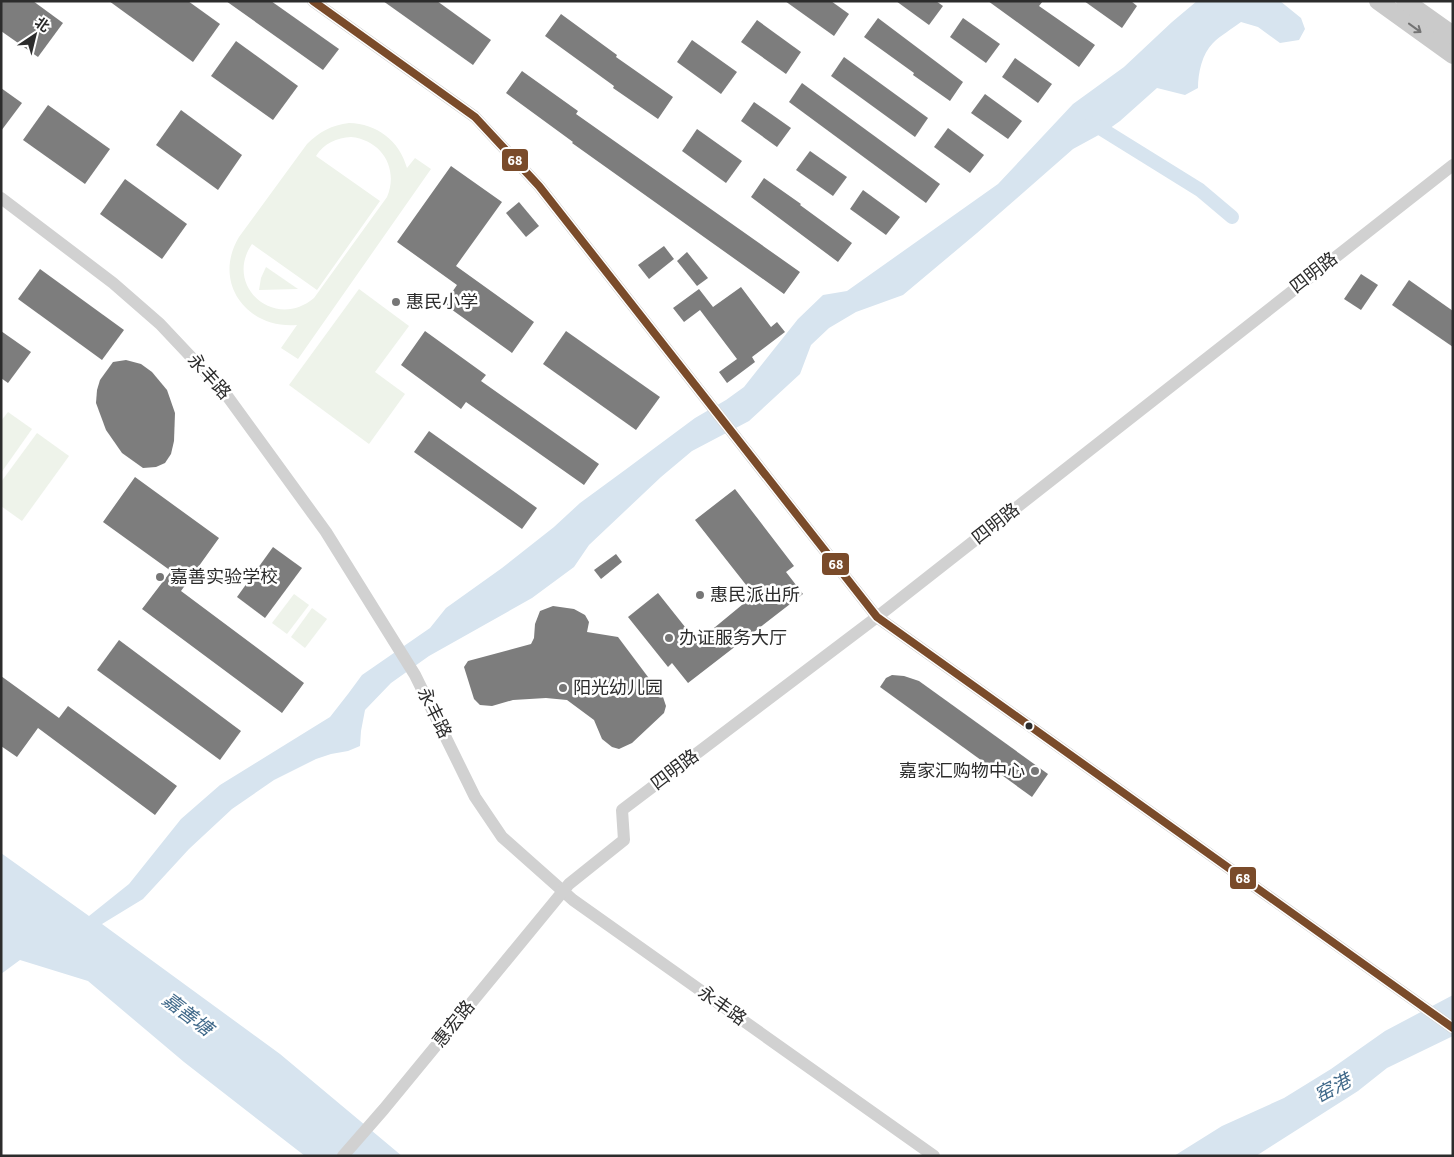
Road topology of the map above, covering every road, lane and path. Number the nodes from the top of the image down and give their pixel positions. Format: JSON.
{"nodes":[{"id":1,"x":314,"y":1,"type":"edge"},
{"id":2,"x":1378,"y":1,"type":"edge"},
{"id":3,"x":1405,"y":1,"type":"edge"},
{"id":4,"x":1453,"y":35,"type":"edge"},
{"id":5,"x":1453,"y":55,"type":"edge"},
{"id":6,"x":1453,"y":165,"type":"edge"},
{"id":7,"x":1,"y":198,"type":"edge"},
{"id":8,"x":877,"y":617,"type":"junction"},
{"id":9,"x":563,"y":891,"type":"junction"},
{"id":10,"x":1453,"y":1028,"type":"edge"},
{"id":11,"x":344,"y":1156,"type":"edge"},
{"id":12,"x":934,"y":1156,"type":"edge"}],
"edges":[{"from":1,"to":8,"type":"street"},
{"from":2,"to":5,"type":"main road","one_way":true},
{"from":3,"to":4,"type":"main road"},
{"from":6,"to":8,"type":"street","name":"四明路"},
{"from":7,"to":9,"type":"street","name":"永丰路"},
{"from":8,"to":9,"type":"street","name":"四明路"},
{"from":8,"to":10,"type":"street"},
{"from":9,"to":11,"type":"street","name":"惠宏路"},
{"from":9,"to":12,"type":"street","name":"永丰路"}]}
